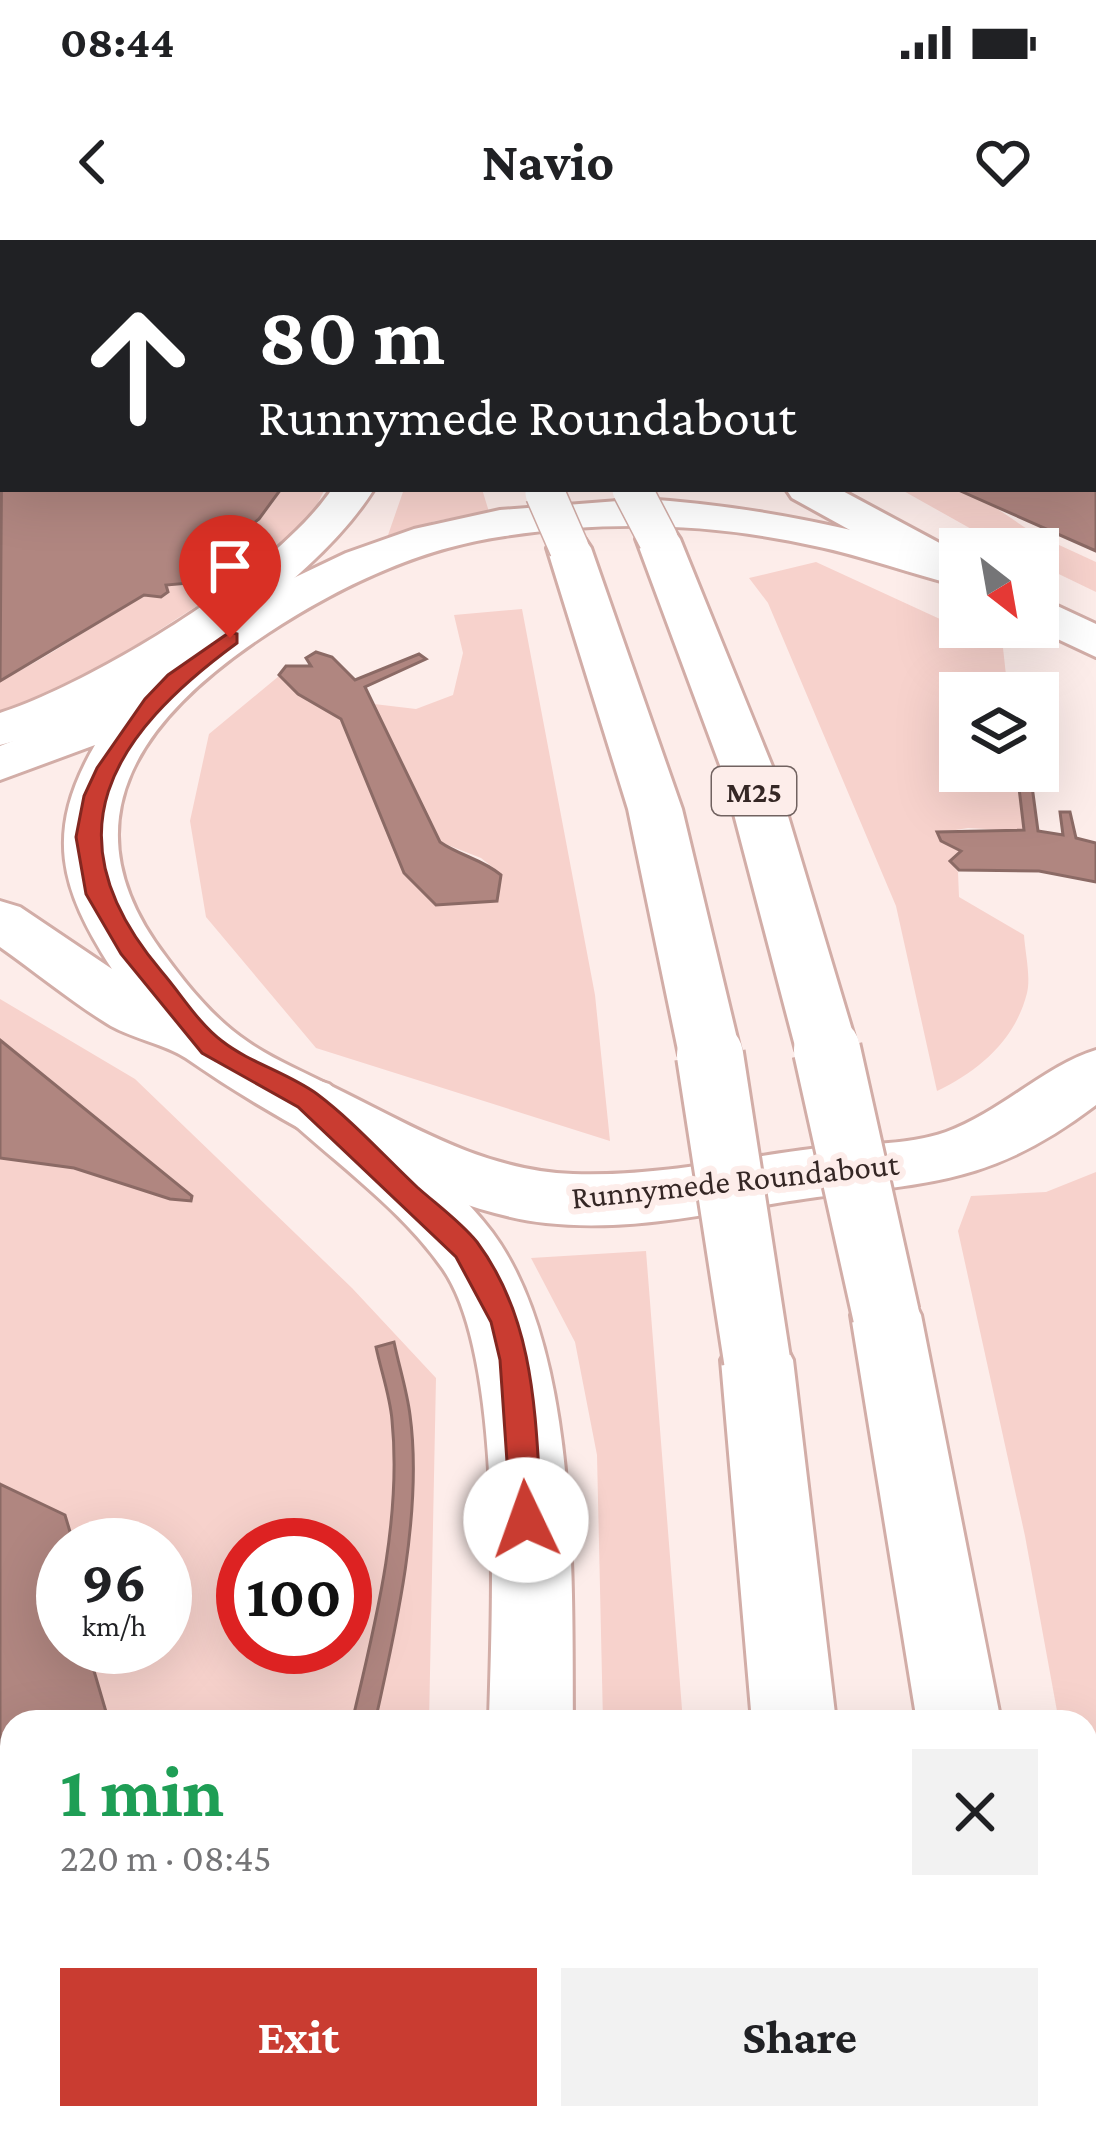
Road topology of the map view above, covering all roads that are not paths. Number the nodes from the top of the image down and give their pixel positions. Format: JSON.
{"nodes":[{"id":1,"x":352,"y":492,"type":"edge"},
{"id":2,"x":367,"y":492,"type":"edge"},
{"id":3,"x":544,"y":492,"type":"edge"},
{"id":4,"x":634,"y":492,"type":"edge"},
{"id":5,"x":813,"y":492,"type":"edge"},
{"id":6,"x":939,"y":561,"type":"edge"},
{"id":7,"x":939,"y":567,"type":"edge"},
{"id":8,"x":295,"y":593,"type":"junction"},
{"id":9,"x":1059,"y":623,"type":"edge"},
{"id":10,"x":1096,"y":643,"type":"edge"},
{"id":11,"x":175,"y":679,"type":"junction"},
{"id":12,"x":0,"y":730,"type":"edge"},
{"id":13,"x":0,"y":764,"type":"edge"},
{"id":14,"x":0,"y":920,"type":"edge"},
{"id":15,"x":211,"y":1047,"type":"junction"},
{"id":16,"x":1096,"y":1072,"type":"edge"},
{"id":17,"x":307,"y":1100,"type":"junction"},
{"id":18,"x":531,"y":1710,"type":"edge"},
{"id":19,"x":793,"y":1710,"type":"edge"},
{"id":20,"x":956,"y":1710,"type":"edge"}],
"edges":[{"from":1,"to":12,"type":"main road"},
{"from":2,"to":8,"type":"main road"},
{"from":3,"to":19,"type":"main road","bridge":true},
{"from":4,"to":20,"type":"main road","number":"M25","bridge":true},
{"from":5,"to":6,"type":"main road"},
{"from":7,"to":8,"type":"main road","name":"Runnymede Roundabout"},
{"from":8,"to":11,"type":"main road","name":"Runnymede Roundabout"},
{"from":9,"to":10,"type":"main road"},
{"from":11,"to":13,"type":"main road"},
{"from":11,"to":15,"type":"main road","name":"Runnymede Roundabout"},
{"from":14,"to":15,"type":"main road"},
{"from":15,"to":17,"type":"main road","name":"Runnymede Roundabout"},
{"from":16,"to":17,"type":"main road","name":"Runnymede Roundabout"},
{"from":17,"to":18,"type":"main road"}]}
